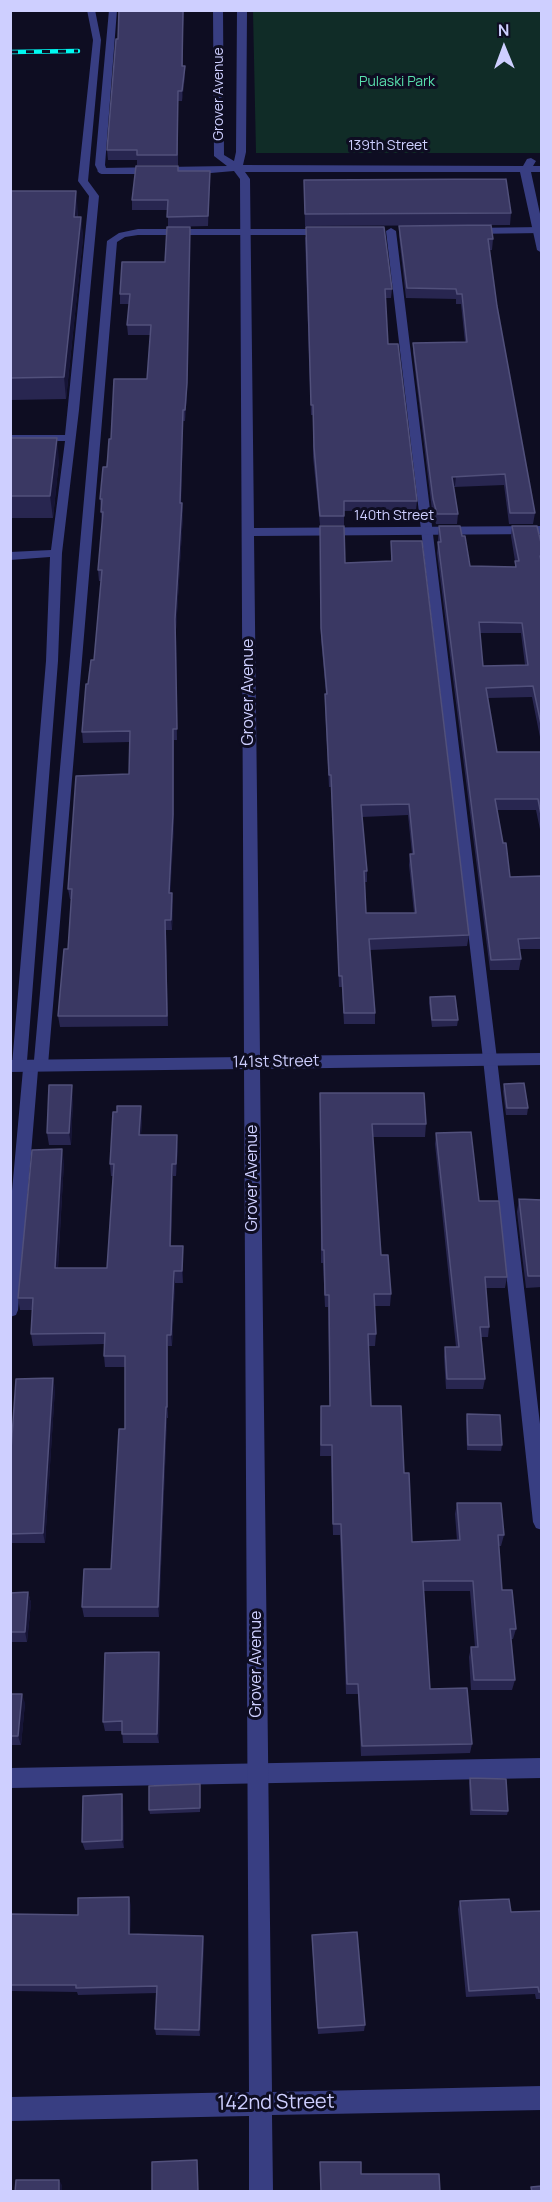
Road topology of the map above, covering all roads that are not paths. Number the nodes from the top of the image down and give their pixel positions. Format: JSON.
{"nodes":[{"id":1,"x":91,"y":10,"type":"edge"},
{"id":2,"x":113,"y":10,"type":"edge"},
{"id":3,"x":218,"y":10,"type":"edge"},
{"id":4,"x":242,"y":10,"type":"edge"},
{"id":5,"x":539,"y":161,"type":"edge"},
{"id":6,"x":237,"y":168,"type":"junction"},
{"id":7,"x":525,"y":170,"type":"junction"},
{"id":8,"x":542,"y":170,"type":"edge"},
{"id":9,"x":102,"y":171,"type":"joint"},
{"id":10,"x":540,"y":230,"type":"edge"},
{"id":11,"x":391,"y":231,"type":"dead end"},
{"id":12,"x":459,"y":231,"type":"edge"},
{"id":13,"x":335,"y":232,"type":"edge"},
{"id":14,"x":245,"y":233,"type":"junction"},
{"id":15,"x":542,"y":250,"type":"edge"},
{"id":16,"x":10,"y":438,"type":"edge"},
{"id":17,"x":70,"y":438,"type":"junction"},
{"id":18,"x":428,"y":530,"type":"junction"},
{"id":19,"x":542,"y":530,"type":"edge"},
{"id":20,"x":247,"y":532,"type":"junction"},
{"id":21,"x":56,"y":553,"type":"junction"},
{"id":22,"x":10,"y":556,"type":"edge"},
{"id":23,"x":490,"y":1059,"type":"junction"},
{"id":24,"x":542,"y":1059,"type":"edge"},
{"id":25,"x":252,"y":1062,"type":"junction"},
{"id":26,"x":25,"y":1065,"type":"edge"},
{"id":27,"x":10,"y":1310,"type":"edge"},
{"id":28,"x":542,"y":1522,"type":"edge"},
{"id":29,"x":542,"y":1768,"type":"edge"},
{"id":30,"x":258,"y":1773,"type":"junction"},
{"id":31,"x":10,"y":1778,"type":"edge"},
{"id":32,"x":542,"y":2098,"type":"edge"},
{"id":33,"x":261,"y":2104,"type":"junction"},
{"id":34,"x":10,"y":2109,"type":"edge"},
{"id":35,"x":261,"y":2192,"type":"edge"}],
"edges":[{"from":1,"to":17,"type":"lane"},
{"from":2,"to":9,"type":"lane"},
{"from":3,"to":6,"type":"street","name":"Grover Avenue"},
{"from":4,"to":6,"type":"street","name":"Grover Avenue"},
{"from":5,"to":6,"type":"street","name":"139th Street"},
{"from":5,"to":7,"type":"street"},
{"from":6,"to":7,"type":"street","name":"139th Street"},
{"from":6,"to":9,"type":"street","name":"139th Street"},
{"from":6,"to":14,"type":"street","name":"Grover Avenue"},
{"from":7,"to":8,"type":"street","name":"139th Street"},
{"from":7,"to":10,"type":"street"},
{"from":10,"to":12,"type":"lane"},
{"from":10,"to":15,"type":"street"},
{"from":11,"to":18,"type":"lane"},
{"from":13,"to":14,"type":"lane"},
{"from":14,"to":20,"type":"street","name":"Grover Avenue"},
{"from":14,"to":26,"type":"lane"},
{"from":16,"to":17,"type":"lane"},
{"from":17,"to":21,"type":"lane"},
{"from":18,"to":19,"type":"street","name":"140th Street"},
{"from":18,"to":20,"type":"street","name":"140th Street"},
{"from":18,"to":23,"type":"lane"},
{"from":20,"to":25,"type":"street","name":"Grover Avenue"},
{"from":21,"to":22,"type":"lane"},
{"from":21,"to":26,"type":"lane"},
{"from":23,"to":24,"type":"street","name":"141st Street"},
{"from":23,"to":25,"type":"street","name":"141st Street"},
{"from":23,"to":28,"type":"lane"},
{"from":25,"to":26,"type":"street","name":"141st Street"},
{"from":25,"to":30,"type":"street","name":"Grover Avenue"},
{"from":26,"to":27,"type":"lane"},
{"from":29,"to":30,"type":"lane"},
{"from":30,"to":31,"type":"lane"},
{"from":30,"to":33,"type":"street","name":"Grover Avenue"},
{"from":32,"to":33,"type":"street","name":"142nd Street"},
{"from":33,"to":34,"type":"street","name":"142nd Street"},
{"from":33,"to":35,"type":"street","name":"Grover Avenue"}]}
